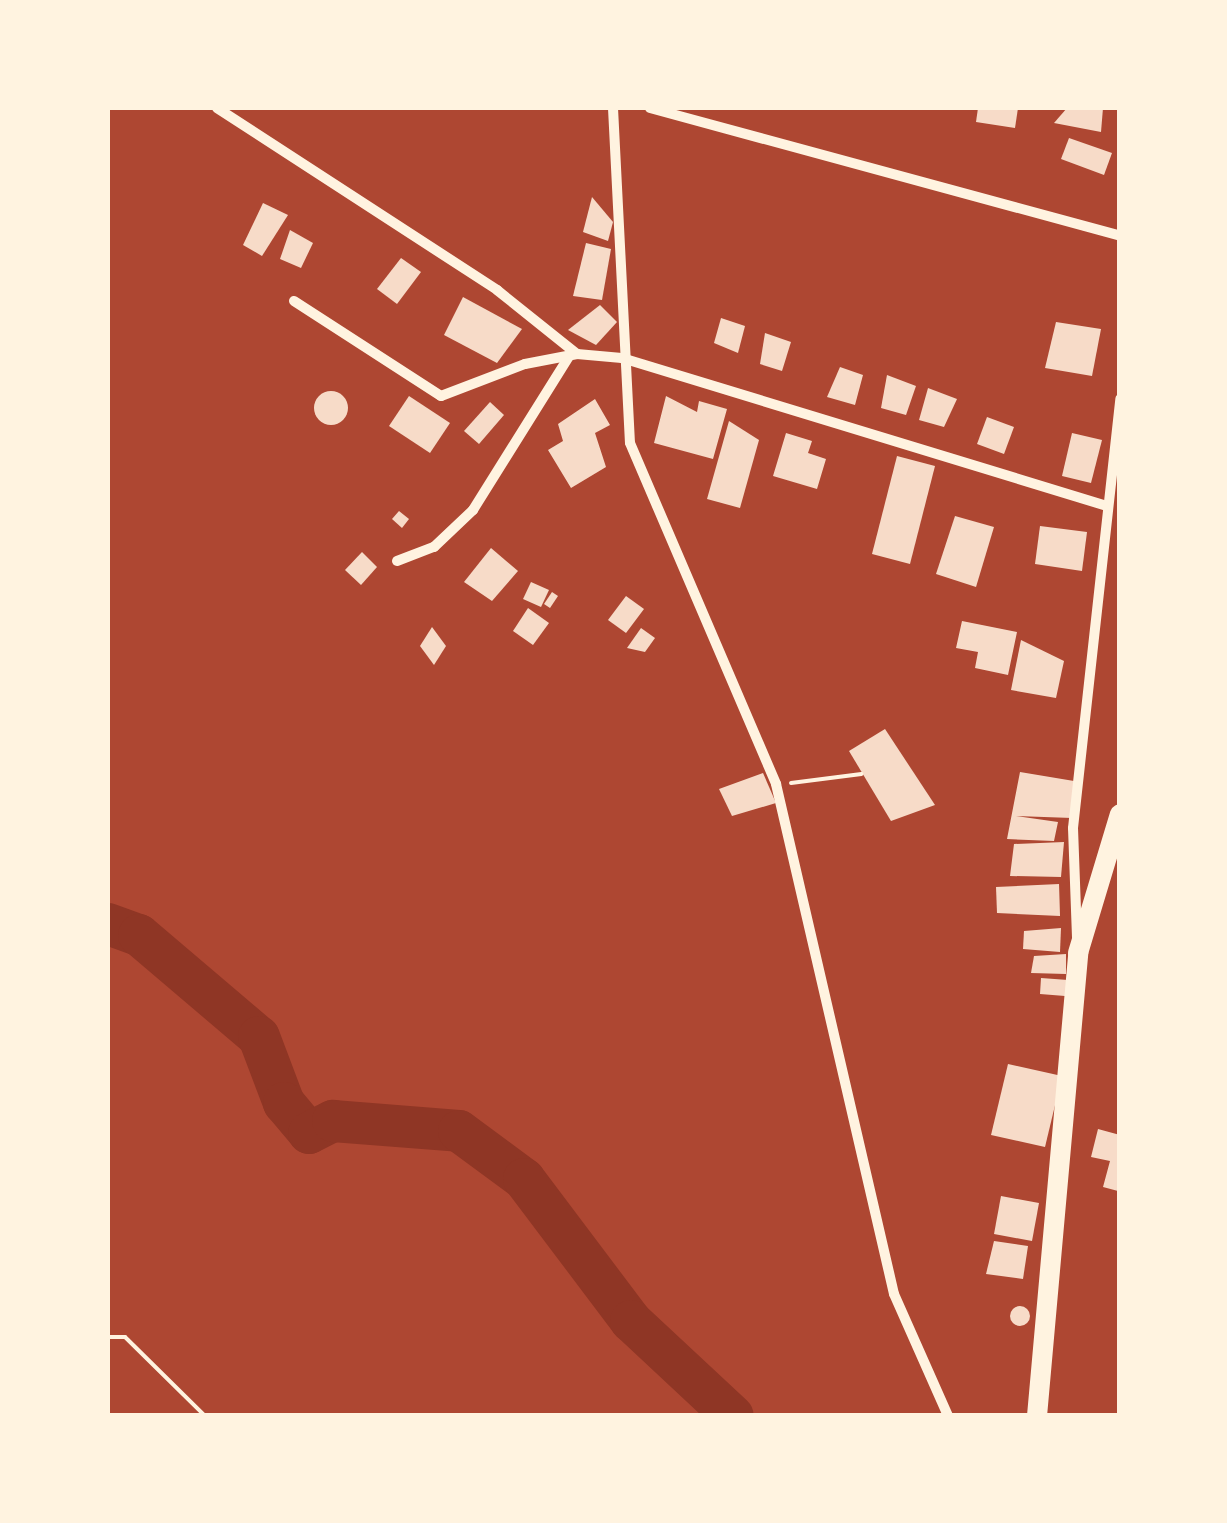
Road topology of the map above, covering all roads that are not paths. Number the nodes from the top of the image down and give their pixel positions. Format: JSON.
{"nodes":[{"id":1,"x":217,"y":108,"type":"edge"},
{"id":2,"x":613,"y":108,"type":"edge"},
{"id":3,"x":650,"y":108,"type":"edge"},
{"id":4,"x":1120,"y":236,"type":"edge"},
{"id":5,"x":294,"y":300,"type":"dead end"},
{"id":6,"x":573,"y":354,"type":"junction"},
{"id":7,"x":622,"y":358,"type":"junction"},
{"id":8,"x":1120,"y":399,"type":"edge"},
{"id":9,"x":1106,"y":506,"type":"junction"},
{"id":10,"x":397,"y":560,"type":"dead end"},
{"id":11,"x":1120,"y":814,"type":"edge"},
{"id":12,"x":1078,"y":953,"type":"junction"},
{"id":13,"x":948,"y":1416,"type":"edge"},
{"id":14,"x":1037,"y":1416,"type":"edge"}],
"edges":[{"from":1,"to":6,"type":"street"},
{"from":2,"to":7,"type":"street"},
{"from":3,"to":4,"type":"street"},
{"from":5,"to":6,"type":"street"},
{"from":6,"to":7,"type":"street"},
{"from":6,"to":10,"type":"street"},
{"from":7,"to":9,"type":"street"},
{"from":7,"to":13,"type":"street"},
{"from":8,"to":9,"type":"street"},
{"from":9,"to":12,"type":"street"},
{"from":11,"to":12,"type":"main road"},
{"from":12,"to":14,"type":"main road"}]}
